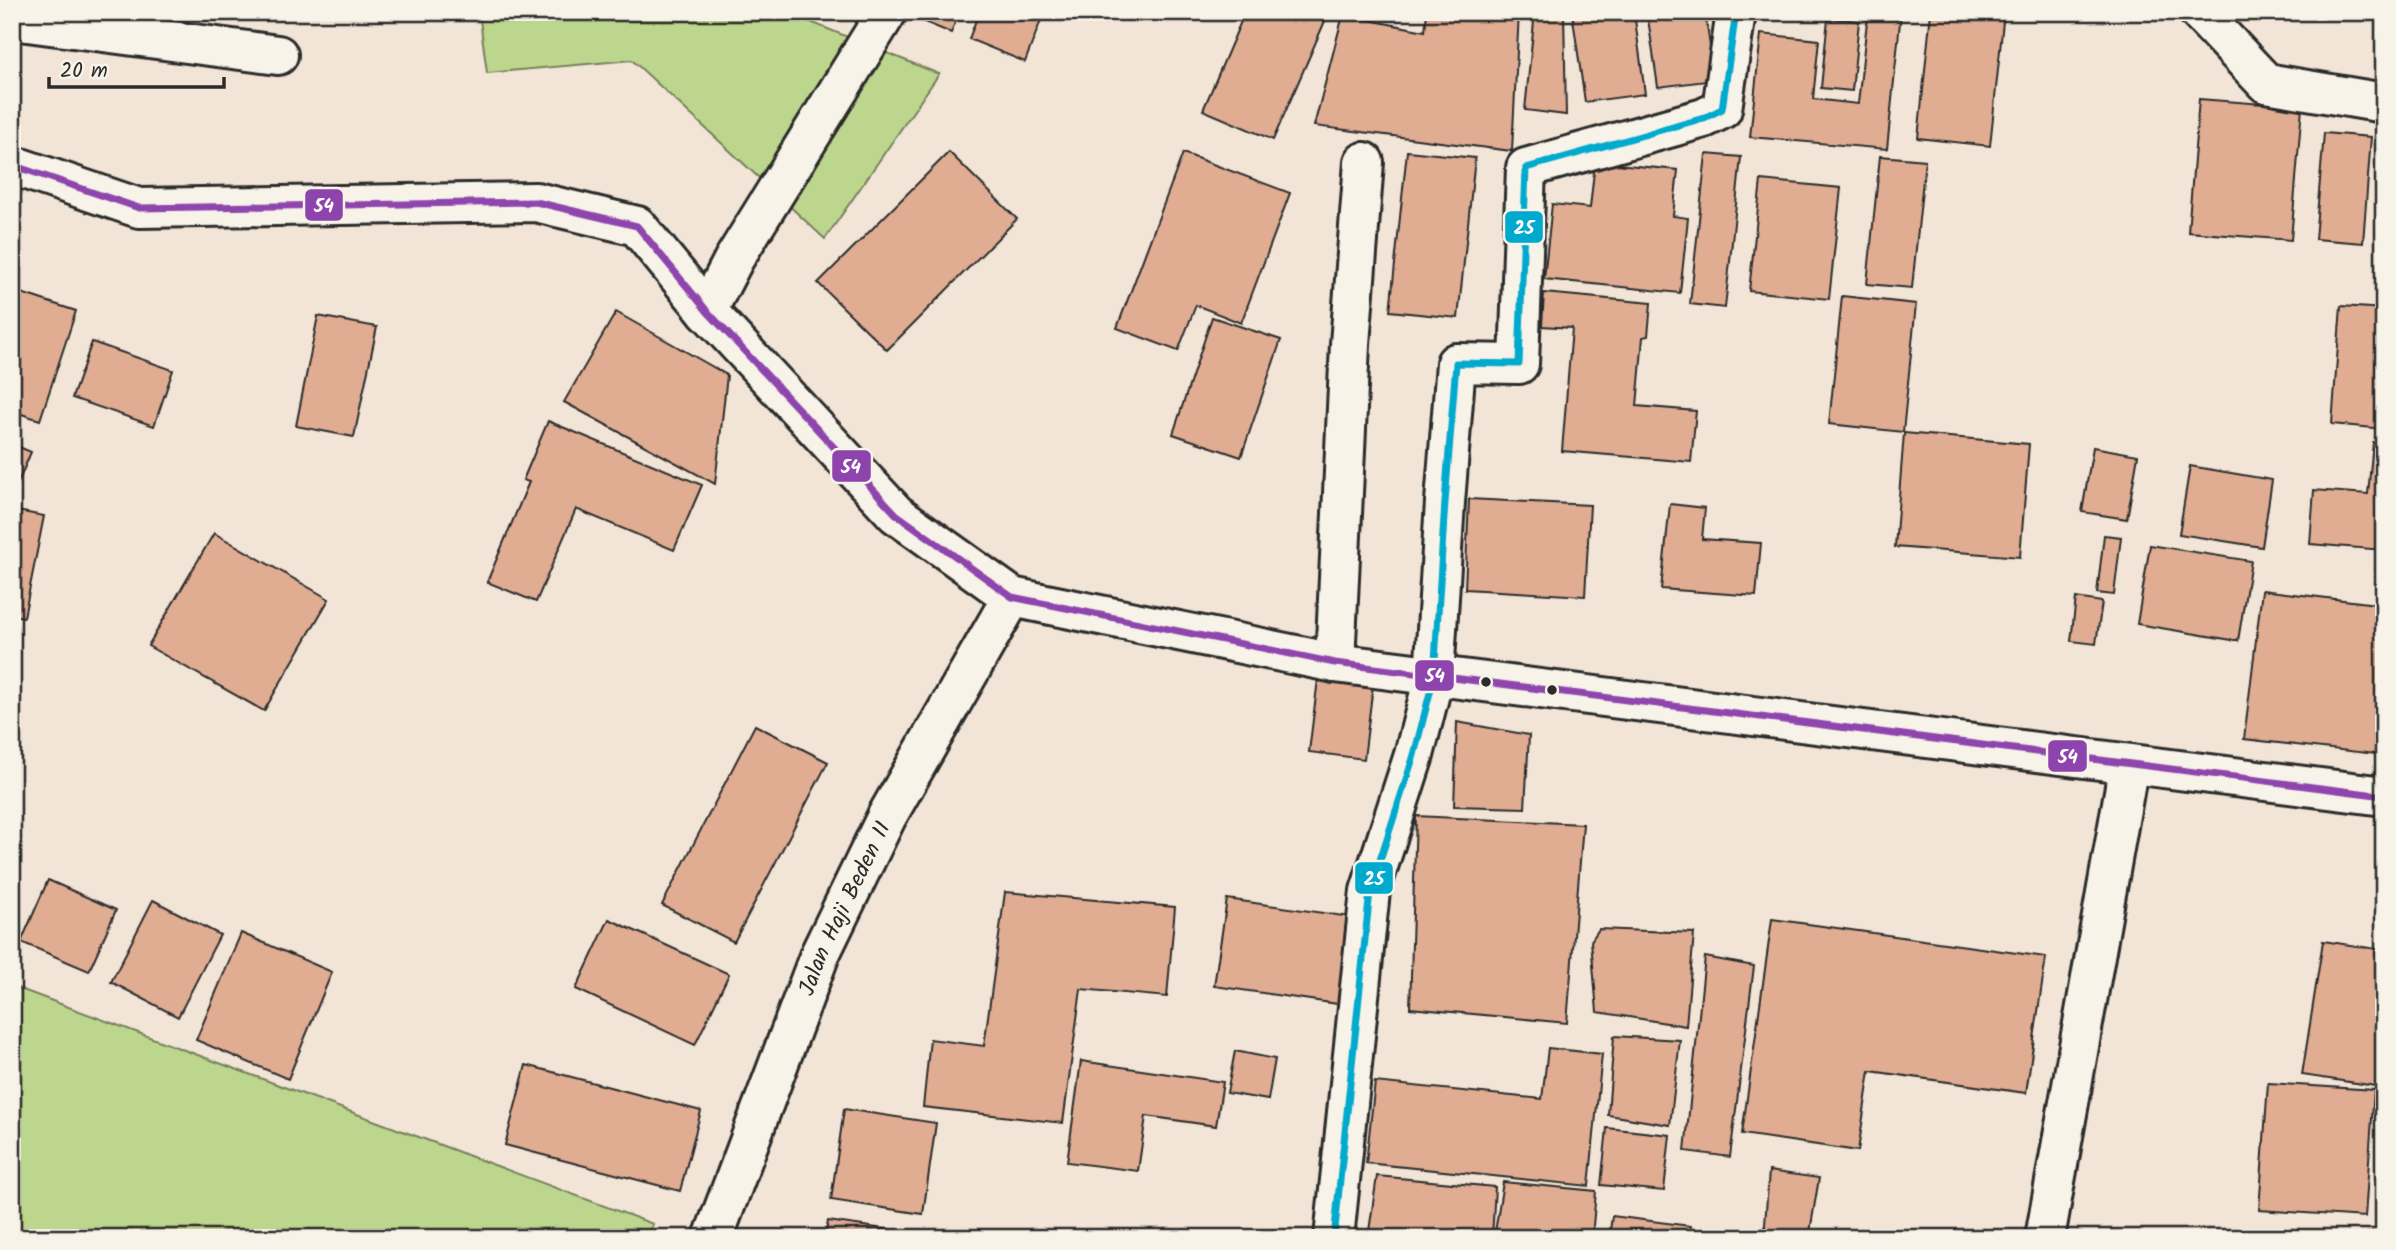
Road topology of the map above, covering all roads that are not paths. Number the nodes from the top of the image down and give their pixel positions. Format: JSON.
{"nodes":[{"id":1,"x":887,"y":12,"type":"edge"},
{"id":2,"x":1736,"y":12,"type":"edge"},
{"id":3,"x":2199,"y":12,"type":"edge"},
{"id":4,"x":12,"y":20,"type":"edge"},
{"id":5,"x":278,"y":55,"type":"dead end"},
{"id":6,"x":2384,"y":103,"type":"edge"},
{"id":7,"x":1364,"y":162,"type":"dead end"},
{"id":8,"x":12,"y":165,"type":"edge"},
{"id":9,"x":707,"y":312,"type":"junction"},
{"id":10,"x":1012,"y":597,"type":"junction"},
{"id":11,"x":1335,"y":663,"type":"junction"},
{"id":12,"x":1434,"y":677,"type":"junction"},
{"id":13,"x":2129,"y":764,"type":"junction"},
{"id":14,"x":2384,"y":796,"type":"edge"},
{"id":15,"x":713,"y":1238,"type":"edge"},
{"id":16,"x":1334,"y":1238,"type":"edge"},
{"id":17,"x":2045,"y":1238,"type":"edge"}],
"edges":[{"from":1,"to":9,"type":"street"},
{"from":2,"to":12,"type":"street"},
{"from":3,"to":6,"type":"street"},
{"from":4,"to":5,"type":"street"},
{"from":7,"to":11,"type":"street"},
{"from":8,"to":9,"type":"street"},
{"from":9,"to":10,"type":"street"},
{"from":10,"to":11,"type":"street"},
{"from":10,"to":15,"type":"street","name":"Jalan Haji Beden II"},
{"from":11,"to":12,"type":"street"},
{"from":12,"to":13,"type":"street"},
{"from":12,"to":16,"type":"street"},
{"from":13,"to":14,"type":"street"},
{"from":13,"to":17,"type":"street"}]}
